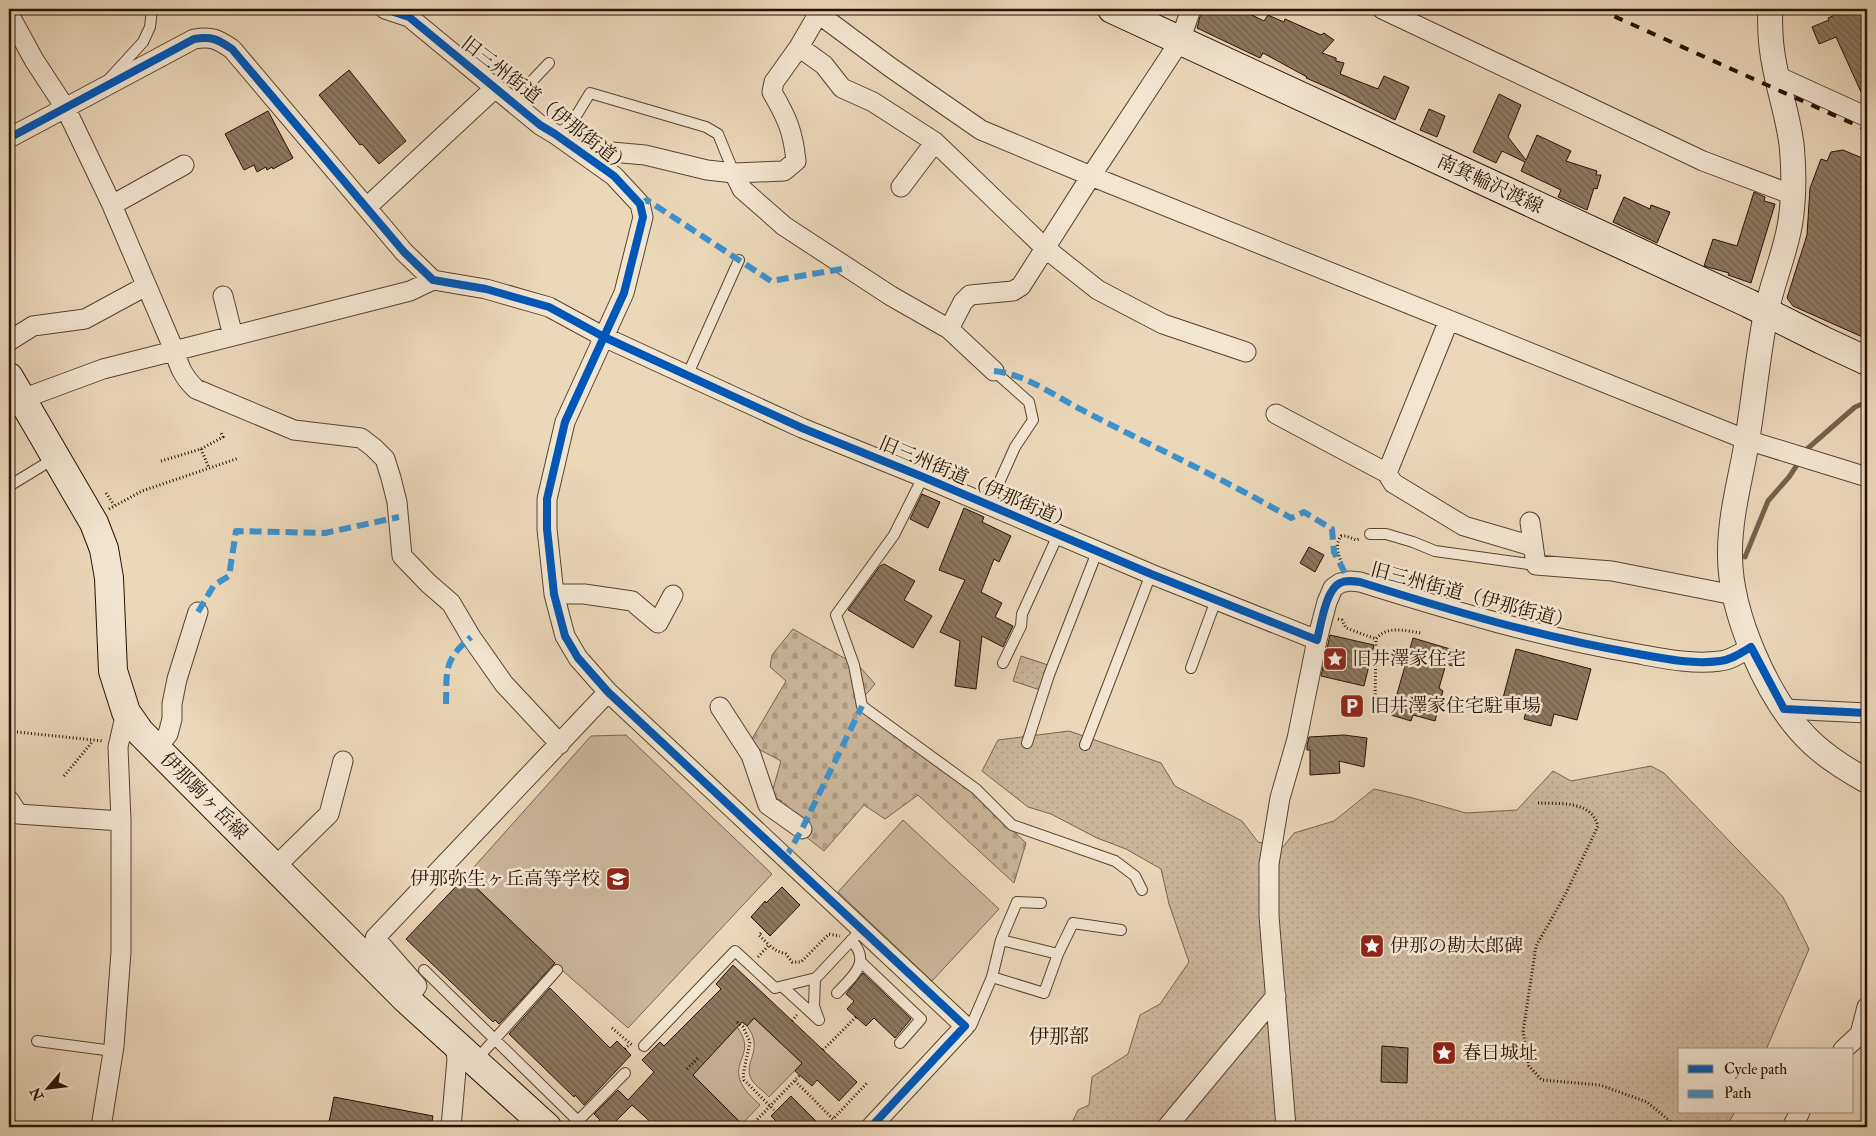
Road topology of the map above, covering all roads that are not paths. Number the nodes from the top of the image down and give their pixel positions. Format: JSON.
{"nodes":[{"id":1,"x":152,"y":9,"type":"edge"},
{"id":2,"x":385,"y":9,"type":"edge"},
{"id":3,"x":1112,"y":9,"type":"edge"},
{"id":4,"x":1191,"y":9,"type":"edge"},
{"id":5,"x":1382,"y":9,"type":"edge"},
{"id":6,"x":1770,"y":9,"type":"edge"},
{"id":7,"x":817,"y":10,"type":"edge"},
{"id":8,"x":412,"y":13,"type":"edge"},
{"id":9,"x":9,"y":14,"type":"edge"},
{"id":10,"x":1180,"y":41,"type":"junction"},
{"id":11,"x":799,"y":47,"type":"junction"},
{"id":12,"x":549,"y":63,"type":"dead end"},
{"id":13,"x":1776,"y":76,"type":"junction"},
{"id":14,"x":495,"y":88,"type":"junction"},
{"id":15,"x":99,"y":90,"type":"junction"},
{"id":16,"x":512,"y":102,"type":"junction"},
{"id":17,"x":66,"y":109,"type":"junction"},
{"id":18,"x":1867,"y":117,"type":"edge"},
{"id":19,"x":555,"y":134,"type":"junction"},
{"id":20,"x":9,"y":138,"type":"edge"},
{"id":21,"x":935,"y":142,"type":"junction"},
{"id":22,"x":577,"y":149,"type":"junction"},
{"id":23,"x":184,"y":165,"type":"dead end"},
{"id":24,"x":734,"y":173,"type":"junction"},
{"id":25,"x":1091,"y":176,"type":"junction"},
{"id":26,"x":901,"y":187,"type":"dead end"},
{"id":27,"x":1793,"y":195,"type":"junction"},
{"id":28,"x":112,"y":205,"type":"junction"},
{"id":29,"x":367,"y":207,"type":"junction"},
{"id":30,"x":1045,"y":248,"type":"junction"},
{"id":31,"x":739,"y":260,"type":"dead end"},
{"id":32,"x":433,"y":280,"type":"junction"},
{"id":33,"x":146,"y":286,"type":"junction"},
{"id":34,"x":223,"y":296,"type":"dead end"},
{"id":35,"x":1766,"y":312,"type":"junction"},
{"id":36,"x":1449,"y":320,"type":"junction"},
{"id":37,"x":949,"y":329,"type":"junction"},
{"id":38,"x":233,"y":336,"type":"junction"},
{"id":39,"x":604,"y":337,"type":"junction"},
{"id":40,"x":9,"y":340,"type":"edge"},
{"id":41,"x":174,"y":350,"type":"junction"},
{"id":42,"x":1246,"y":352,"type":"dead end"},
{"id":43,"x":1867,"y":361,"type":"edge"},
{"id":44,"x":994,"y":371,"type":"joint"},
{"id":45,"x":687,"y":376,"type":"junction"},
{"id":46,"x":15,"y":388,"type":"edge"},
{"id":47,"x":1276,"y":414,"type":"dead end"},
{"id":48,"x":1748,"y":440,"type":"junction"},
{"id":49,"x":56,"y":457,"type":"junction"},
{"id":50,"x":1387,"y":473,"type":"junction"},
{"id":51,"x":923,"y":477,"type":"junction"},
{"id":52,"x":1867,"y":477,"type":"edge"},
{"id":53,"x":9,"y":486,"type":"edge"},
{"id":54,"x":989,"y":505,"type":"junction"},
{"id":55,"x":1530,"y":522,"type":"dead end"},
{"id":56,"x":1370,"y":534,"type":"road end"},
{"id":57,"x":1058,"y":535,"type":"junction"},
{"id":58,"x":1532,"y":546,"type":"junction"},
{"id":59,"x":1096,"y":552,"type":"junction"},
{"id":60,"x":1536,"y":565,"type":"junction"},
{"id":61,"x":1152,"y":574,"type":"junction"},
{"id":62,"x":554,"y":594,"type":"junction"},
{"id":63,"x":674,"y":595,"type":"dead end"},
{"id":64,"x":1734,"y":595,"type":"junction"},
{"id":65,"x":1216,"y":600,"type":"junction"},
{"id":66,"x":198,"y":612,"type":"dead end"},
{"id":67,"x":1317,"y":640,"type":"junction"},
{"id":68,"x":1751,"y":647,"type":"junction"},
{"id":69,"x":1002,"y":663,"type":"dead end"},
{"id":70,"x":1191,"y":668,"type":"dead end"},
{"id":71,"x":608,"y":692,"type":"junction"},
{"id":72,"x":720,"y":706,"type":"dead end"},
{"id":73,"x":1784,"y":709,"type":"junction"},
{"id":74,"x":126,"y":712,"type":"junction"},
{"id":75,"x":1867,"y":713,"type":"edge"},
{"id":76,"x":1027,"y":743,"type":"dead end"},
{"id":77,"x":560,"y":744,"type":"junction"},
{"id":78,"x":1085,"y":745,"type":"dead end"},
{"id":79,"x":156,"y":749,"type":"junction"},
{"id":80,"x":343,"y":761,"type":"dead end"},
{"id":81,"x":1867,"y":781,"type":"edge"},
{"id":82,"x":9,"y":800,"type":"edge"},
{"id":83,"x":121,"y":822,"type":"junction"},
{"id":84,"x":802,"y":829,"type":"dead end"},
{"id":85,"x":275,"y":867,"type":"junction"},
{"id":86,"x":1142,"y":890,"type":"dead end"},
{"id":87,"x":1041,"y":903,"type":"dead end"},
{"id":88,"x":1121,"y":930,"type":"dead end"},
{"id":89,"x":856,"y":931,"type":"junction"},
{"id":90,"x":1001,"y":940,"type":"junction"},
{"id":91,"x":1058,"y":954,"type":"junction"},
{"id":92,"x":861,"y":962,"type":"junction"},
{"id":93,"x":424,"y":970,"type":"dead end"},
{"id":94,"x":556,"y":970,"type":"dead end"},
{"id":95,"x":992,"y":977,"type":"junction"},
{"id":96,"x":815,"y":978,"type":"junction"},
{"id":97,"x":783,"y":987,"type":"junction"},
{"id":98,"x":838,"y":993,"type":"dead end"},
{"id":99,"x":1276,"y":996,"type":"junction"},
{"id":100,"x":407,"y":1000,"type":"junction"},
{"id":101,"x":1867,"y":1007,"type":"edge"},
{"id":102,"x":968,"y":1026,"type":"junction"},
{"id":103,"x":494,"y":1039,"type":"junction"},
{"id":104,"x":37,"y":1041,"type":"dead end"},
{"id":105,"x":900,"y":1043,"type":"dead end"},
{"id":106,"x":640,"y":1047,"type":"road end"},
{"id":107,"x":1845,"y":1048,"type":"edge"},
{"id":108,"x":113,"y":1051,"type":"junction"},
{"id":109,"x":465,"y":1052,"type":"junction"},
{"id":110,"x":625,"y":1073,"type":"dead end"},
{"id":111,"x":1799,"y":1114,"type":"edge"},
{"id":112,"x":101,"y":1127,"type":"edge"},
{"id":113,"x":451,"y":1127,"type":"edge"},
{"id":114,"x":547,"y":1127,"type":"edge"},
{"id":115,"x":871,"y":1127,"type":"edge"},
{"id":116,"x":1167,"y":1127,"type":"edge"},
{"id":117,"x":1286,"y":1127,"type":"edge"},
{"id":118,"x":1792,"y":1127,"type":"edge"}],
"edges":[{"from":1,"to":15,"type":"lane"},
{"from":2,"to":8,"type":"street","name":"旧三州街道（伊那街道）"},
{"from":3,"to":10,"type":"main road","name":"南箕輪沢渡線"},
{"from":4,"to":10,"type":"street"},
{"from":5,"to":27,"type":"street"},
{"from":6,"to":13,"type":"street"},
{"from":7,"to":11,"type":"street"},
{"from":7,"to":25,"type":"street"},
{"from":8,"to":14,"type":"street","name":"旧三州街道（伊那街道）"},
{"from":9,"to":17,"type":"street"},
{"from":10,"to":25,"type":"street"},
{"from":10,"to":35,"type":"main road","name":"南箕輪沢渡線"},
{"from":11,"to":21,"type":"street"},
{"from":11,"to":24,"type":"street"},
{"from":12,"to":16,"type":"lane"},
{"from":13,"to":18,"type":"street"},
{"from":13,"to":27,"type":"street"},
{"from":14,"to":16,"type":"street","name":"旧三州街道（伊那街道）"},
{"from":14,"to":29,"type":"street"},
{"from":15,"to":17,"type":"street"},
{"from":15,"to":29,"type":"street"},
{"from":16,"to":19,"type":"street","name":"旧三州街道（伊那街道）"},
{"from":17,"to":20,"type":"street"},
{"from":17,"to":28,"type":"street"},
{"from":19,"to":22,"type":"street","name":"旧三州街道（伊那街道）"},
{"from":19,"to":24,"type":"lane"},
{"from":21,"to":26,"type":"street"},
{"from":21,"to":30,"type":"street"},
{"from":22,"to":24,"type":"street"},
{"from":22,"to":39,"type":"street","name":"旧三州街道（伊那街道）"},
{"from":23,"to":28,"type":"street"},
{"from":24,"to":37,"type":"street"},
{"from":25,"to":30,"type":"street"},
{"from":25,"to":36,"type":"street"},
{"from":27,"to":35,"type":"street"},
{"from":28,"to":33,"type":"street"},
{"from":29,"to":32,"type":"street"},
{"from":30,"to":37,"type":"street"},
{"from":30,"to":42,"type":"street"},
{"from":31,"to":45,"type":"lane"},
{"from":32,"to":38,"type":"street"},
{"from":32,"to":39,"type":"street"},
{"from":33,"to":40,"type":"street"},
{"from":33,"to":41,"type":"street"},
{"from":34,"to":38,"type":"street"},
{"from":35,"to":43,"type":"main road","name":"南箕輪沢渡線"},
{"from":35,"to":48,"type":"street"},
{"from":36,"to":48,"type":"street"},
{"from":36,"to":50,"type":"street"},
{"from":37,"to":44,"type":"street"},
{"from":38,"to":41,"type":"street"},
{"from":39,"to":45,"type":"street","name":"旧三州街道（伊那街道）"},
{"from":39,"to":62,"type":"street"},
{"from":41,"to":46,"type":"street"},
{"from":41,"to":77,"type":"street"},
{"from":44,"to":54,"type":"lane"},
{"from":45,"to":51,"type":"street","name":"旧三州街道（伊那街道）"},
{"from":46,"to":49,"type":"main road","name":"伊那駒ヶ岳線"},
{"from":47,"to":50,"type":"street"},
{"from":48,"to":52,"type":"street"},
{"from":48,"to":64,"type":"street"},
{"from":49,"to":53,"type":"lane"},
{"from":49,"to":74,"type":"main road","name":"伊那駒ヶ岳線"},
{"from":50,"to":58,"type":"street"},
{"from":51,"to":54,"type":"street","name":"旧三州街道（伊那街道）"},
{"from":51,"to":86,"type":"lane"},
{"from":54,"to":57,"type":"street","name":"旧三州街道（伊那街道）"},
{"from":55,"to":58,"type":"street"},
{"from":56,"to":60,"type":"lane"},
{"from":57,"to":59,"type":"street","name":"旧三州街道（伊那街道）"},
{"from":57,"to":69,"type":"lane"},
{"from":58,"to":60,"type":"street"},
{"from":59,"to":61,"type":"street","name":"旧三州街道（伊那街道）"},
{"from":59,"to":76,"type":"lane"},
{"from":60,"to":64,"type":"street"},
{"from":61,"to":65,"type":"street","name":"旧三州街道（伊那街道）"},
{"from":61,"to":78,"type":"lane"},
{"from":62,"to":63,"type":"street"},
{"from":62,"to":71,"type":"street"},
{"from":64,"to":68,"type":"street"},
{"from":65,"to":67,"type":"street","name":"旧三州街道（伊那街道）"},
{"from":65,"to":70,"type":"lane"},
{"from":66,"to":79,"type":"street"},
{"from":67,"to":68,"type":"street","name":"旧三州街道（伊那街道）"},
{"from":67,"to":99,"type":"street"},
{"from":68,"to":73,"type":"street"},
{"from":71,"to":77,"type":"street"},
{"from":71,"to":89,"type":"street"},
{"from":72,"to":84,"type":"street"},
{"from":73,"to":75,"type":"street"},
{"from":73,"to":81,"type":"street"},
{"from":74,"to":79,"type":"main road","name":"伊那駒ヶ岳線"},
{"from":74,"to":83,"type":"street"},
{"from":77,"to":100,"type":"street"},
{"from":79,"to":85,"type":"main road","name":"伊那駒ヶ岳線"},
{"from":80,"to":85,"type":"street"},
{"from":82,"to":83,"type":"street"},
{"from":83,"to":108,"type":"street"},
{"from":85,"to":100,"type":"main road","name":"伊那駒ヶ岳線"},
{"from":87,"to":90,"type":"lane"},
{"from":88,"to":91,"type":"lane"},
{"from":89,"to":92,"type":"lane"},
{"from":89,"to":96,"type":"lane"},
{"from":89,"to":102,"type":"street"},
{"from":90,"to":91,"type":"lane"},
{"from":90,"to":95,"type":"lane"},
{"from":91,"to":95,"type":"lane"},
{"from":92,"to":98,"type":"lane"},
{"from":92,"to":105,"type":"lane"},
{"from":93,"to":103,"type":"lane"},
{"from":94,"to":103,"type":"lane"},
{"from":95,"to":102,"type":"lane"},
{"from":96,"to":97,"type":"lane"},
{"from":96,"to":97,"type":"lane"},
{"from":97,"to":106,"type":"lane"},
{"from":99,"to":116,"type":"street"},
{"from":99,"to":117,"type":"street"},
{"from":100,"to":109,"type":"main road","name":"伊那駒ヶ岳線"},
{"from":101,"to":107,"type":"street"},
{"from":102,"to":115,"type":"street"},
{"from":103,"to":109,"type":"lane"},
{"from":103,"to":110,"type":"lane"},
{"from":104,"to":108,"type":"lane"},
{"from":108,"to":112,"type":"street"},
{"from":109,"to":113,"type":"street"},
{"from":109,"to":114,"type":"main road","name":"伊那駒ヶ岳線"},
{"from":111,"to":118,"type":"street"}]}
